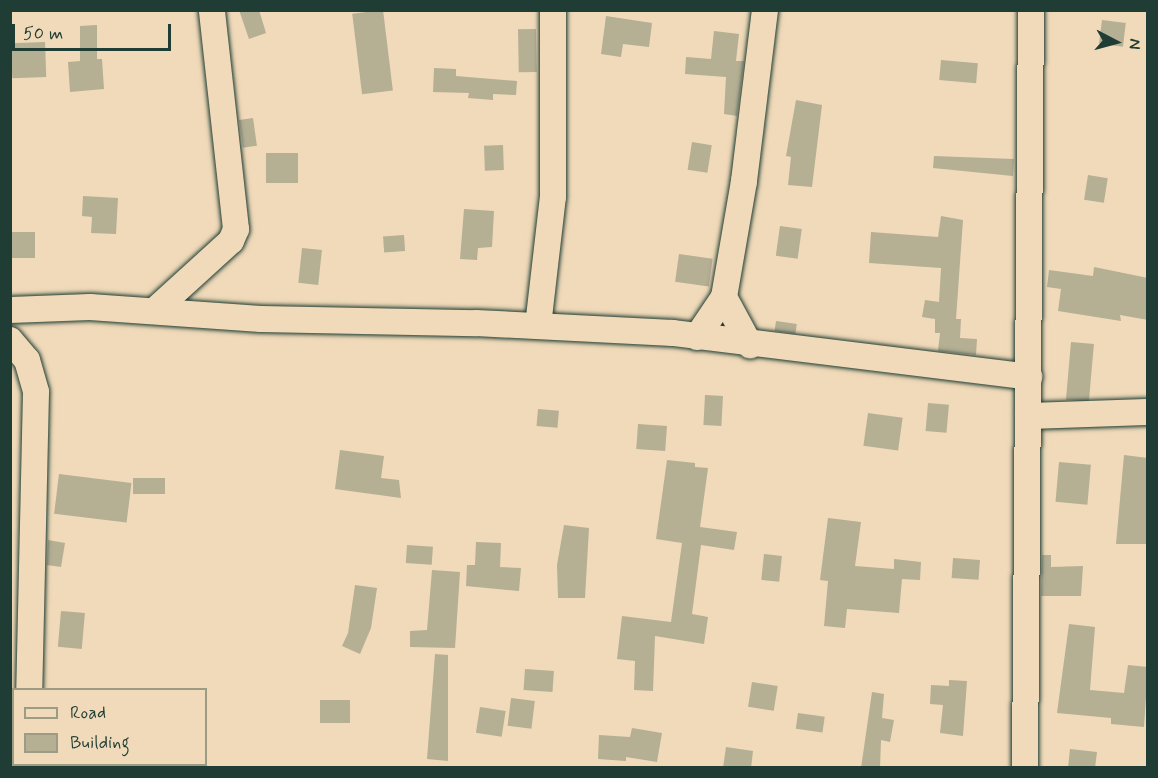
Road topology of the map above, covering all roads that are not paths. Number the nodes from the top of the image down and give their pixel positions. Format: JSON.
{"nodes":[{"id":1,"x":212,"y":10,"type":"edge"},
{"id":2,"x":553,"y":10,"type":"edge"},
{"id":3,"x":765,"y":10,"type":"edge"},
{"id":4,"x":1031,"y":10,"type":"edge"},
{"id":5,"x":724,"y":297,"type":"junction"},
{"id":6,"x":10,"y":310,"type":"edge"},
{"id":7,"x":154,"y":311,"type":"junction"},
{"id":8,"x":538,"y":326,"type":"junction"},
{"id":9,"x":697,"y":337,"type":"junction"},
{"id":10,"x":10,"y":340,"type":"edge"},
{"id":11,"x":750,"y":345,"type":"junction"},
{"id":12,"x":1029,"y":377,"type":"junction"},
{"id":13,"x":1148,"y":412,"type":"edge"},
{"id":14,"x":1028,"y":416,"type":"junction"},
{"id":15,"x":29,"y":688,"type":"edge"},
{"id":16,"x":1025,"y":768,"type":"edge"}],
"edges":[{"from":1,"to":7,"type":"street"},
{"from":2,"to":8,"type":"street"},
{"from":3,"to":5,"type":"street"},
{"from":4,"to":12,"type":"street"},
{"from":5,"to":9,"type":"street"},
{"from":5,"to":11,"type":"street"},
{"from":6,"to":7,"type":"street"},
{"from":7,"to":8,"type":"street"},
{"from":8,"to":9,"type":"street"},
{"from":9,"to":11,"type":"street"},
{"from":10,"to":15,"type":"street"},
{"from":11,"to":12,"type":"street"},
{"from":12,"to":14,"type":"street"},
{"from":13,"to":14,"type":"street"},
{"from":14,"to":16,"type":"street"}]}
